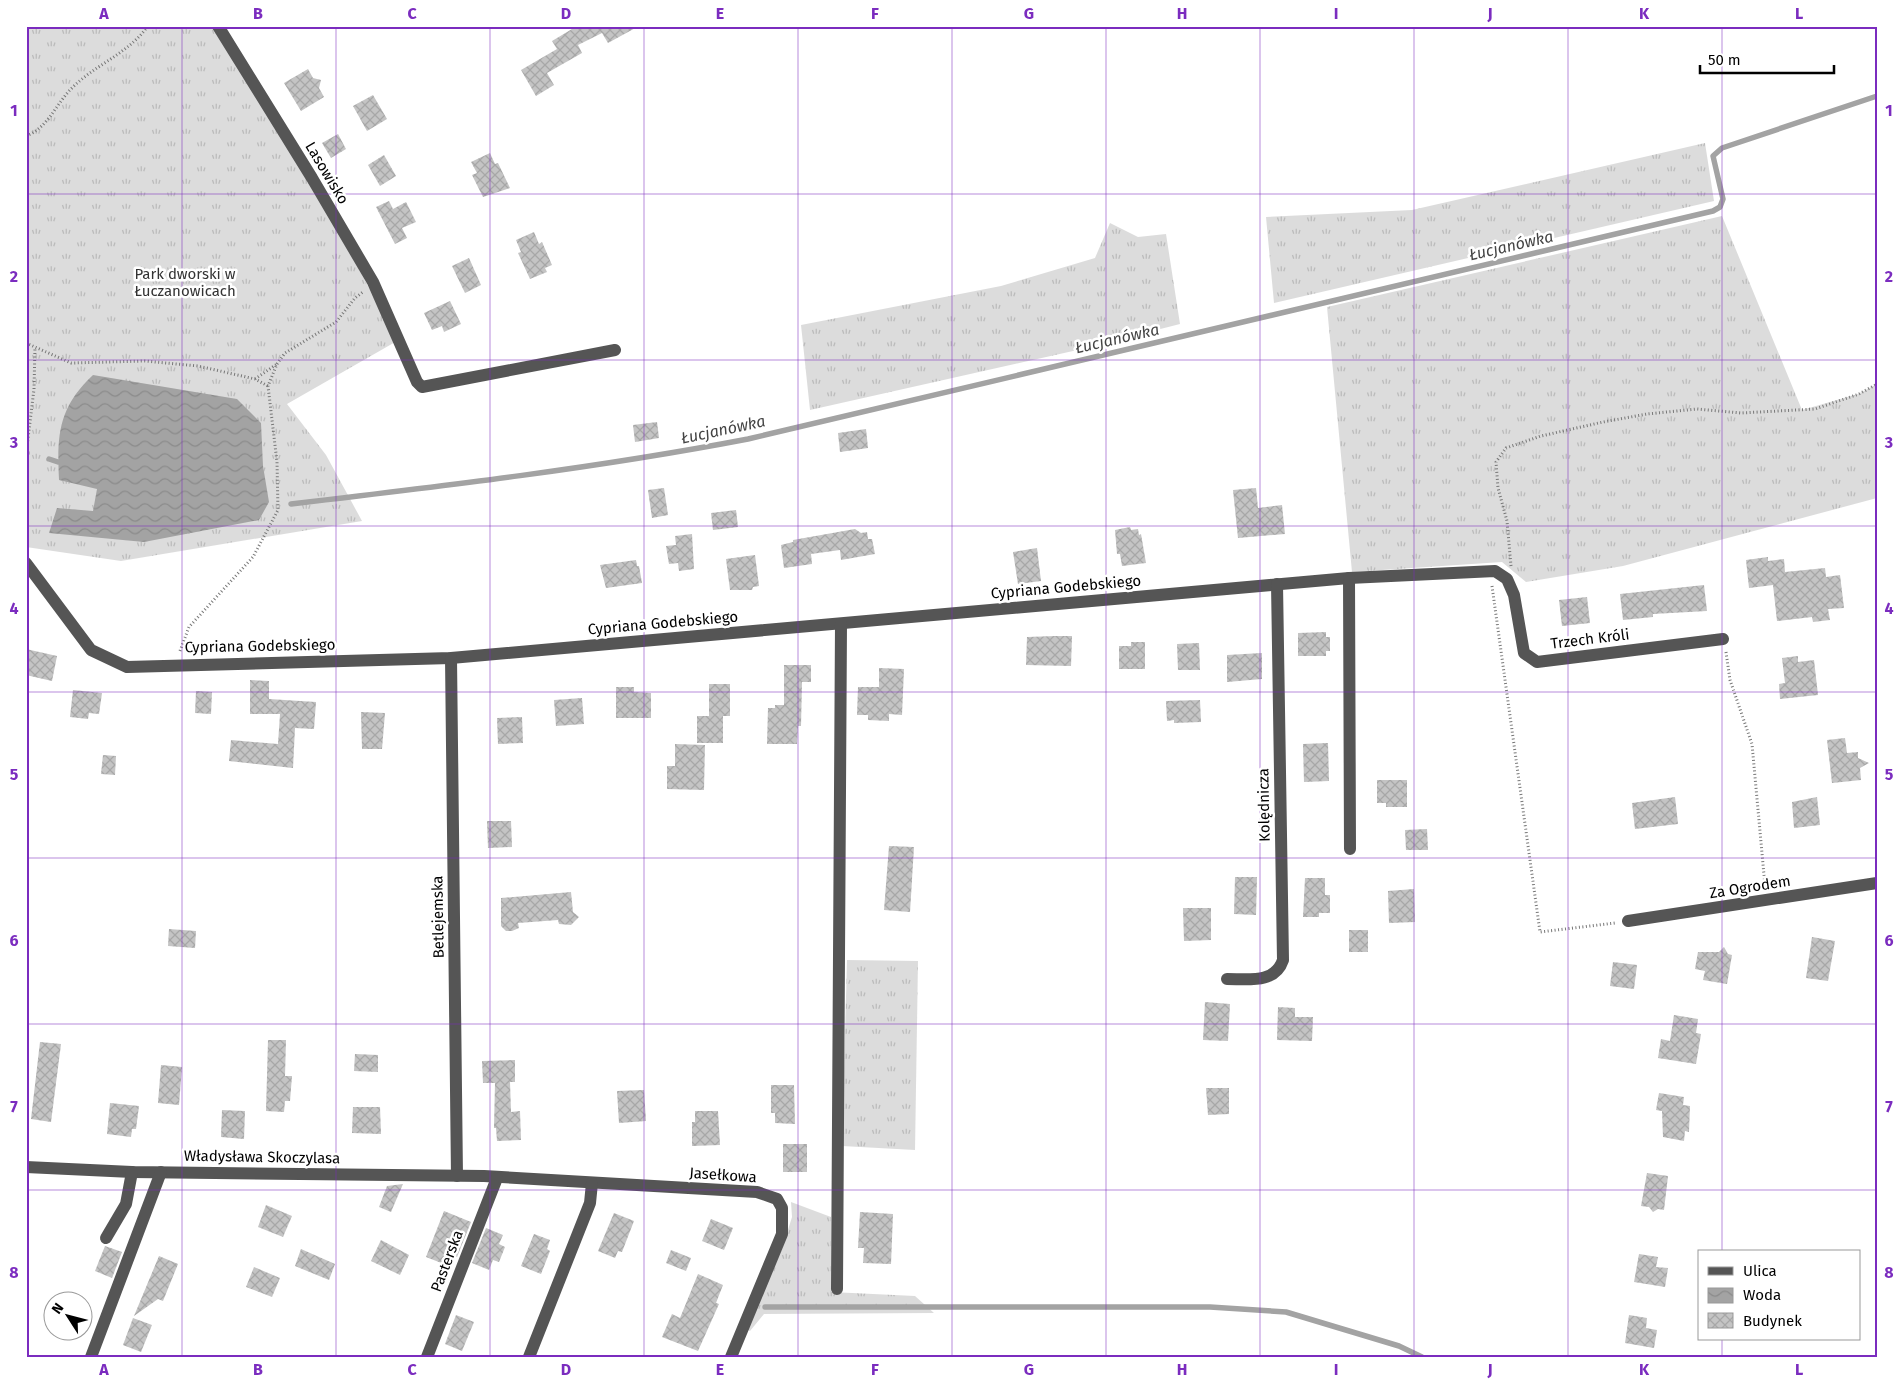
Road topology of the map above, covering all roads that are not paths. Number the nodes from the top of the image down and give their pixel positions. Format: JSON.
{"nodes":[{"id":1,"x":218,"y":26,"type":"edge"},
{"id":2,"x":614,"y":350,"type":"dead end"},
{"id":3,"x":26,"y":563,"type":"edge"},
{"id":4,"x":1349,"y":578,"type":"junction"},
{"id":5,"x":1507,"y":579,"type":"joint"},
{"id":6,"x":1277,"y":584,"type":"junction"},
{"id":7,"x":841,"y":624,"type":"junction"},
{"id":8,"x":1724,"y":639,"type":"road end"},
{"id":9,"x":451,"y":658,"type":"junction"},
{"id":10,"x":1350,"y":849,"type":"dead end"},
{"id":11,"x":1877,"y":883,"type":"edge"},
{"id":12,"x":1628,"y":921,"type":"road end"},
{"id":13,"x":1227,"y":979,"type":"dead end"},
{"id":14,"x":26,"y":1167,"type":"edge"},
{"id":15,"x":132,"y":1172,"type":"junction"},
{"id":16,"x":161,"y":1172,"type":"junction"},
{"id":17,"x":457,"y":1176,"type":"junction"},
{"id":18,"x":498,"y":1178,"type":"junction"},
{"id":19,"x":592,"y":1183,"type":"junction"},
{"id":20,"x":106,"y":1238,"type":"dead end"},
{"id":21,"x":836,"y":1289,"type":"dead end"},
{"id":22,"x":91,"y":1357,"type":"edge"},
{"id":23,"x":427,"y":1357,"type":"edge"},
{"id":24,"x":529,"y":1357,"type":"edge"},
{"id":25,"x":731,"y":1357,"type":"edge"}],
"edges":[{"from":1,"to":2,"type":"street","name":"Lasowisko"},
{"from":3,"to":9,"type":"street","name":"Cypriana Godebskiego"},
{"from":4,"to":5,"type":"street","name":"Cypriana Godebskiego"},
{"from":4,"to":6,"type":"street","name":"Cypriana Godebskiego"},
{"from":4,"to":10,"type":"street"},
{"from":5,"to":8,"type":"street","name":"Trzech Króli"},
{"from":6,"to":7,"type":"street","name":"Cypriana Godebskiego"},
{"from":6,"to":13,"type":"street","name":"Kolędnicza"},
{"from":7,"to":9,"type":"street","name":"Cypriana Godebskiego"},
{"from":7,"to":21,"type":"street"},
{"from":9,"to":17,"type":"street","name":"Betlejemska"},
{"from":11,"to":12,"type":"street","name":"Za Ogrodem"},
{"from":14,"to":15,"type":"street","name":"Władysława Skoczylasa"},
{"from":15,"to":16,"type":"street","name":"Władysława Skoczylasa"},
{"from":15,"to":20,"type":"street"},
{"from":16,"to":17,"type":"street","name":"Władysława Skoczylasa"},
{"from":16,"to":22,"type":"street"},
{"from":17,"to":18,"type":"street","name":"Władysława Skoczylasa"},
{"from":18,"to":19,"type":"street","name":"Jasełkowa"},
{"from":18,"to":23,"type":"street","name":"Pasterska"},
{"from":19,"to":24,"type":"street"},
{"from":19,"to":25,"type":"street","name":"Jasełkowa"}]}
